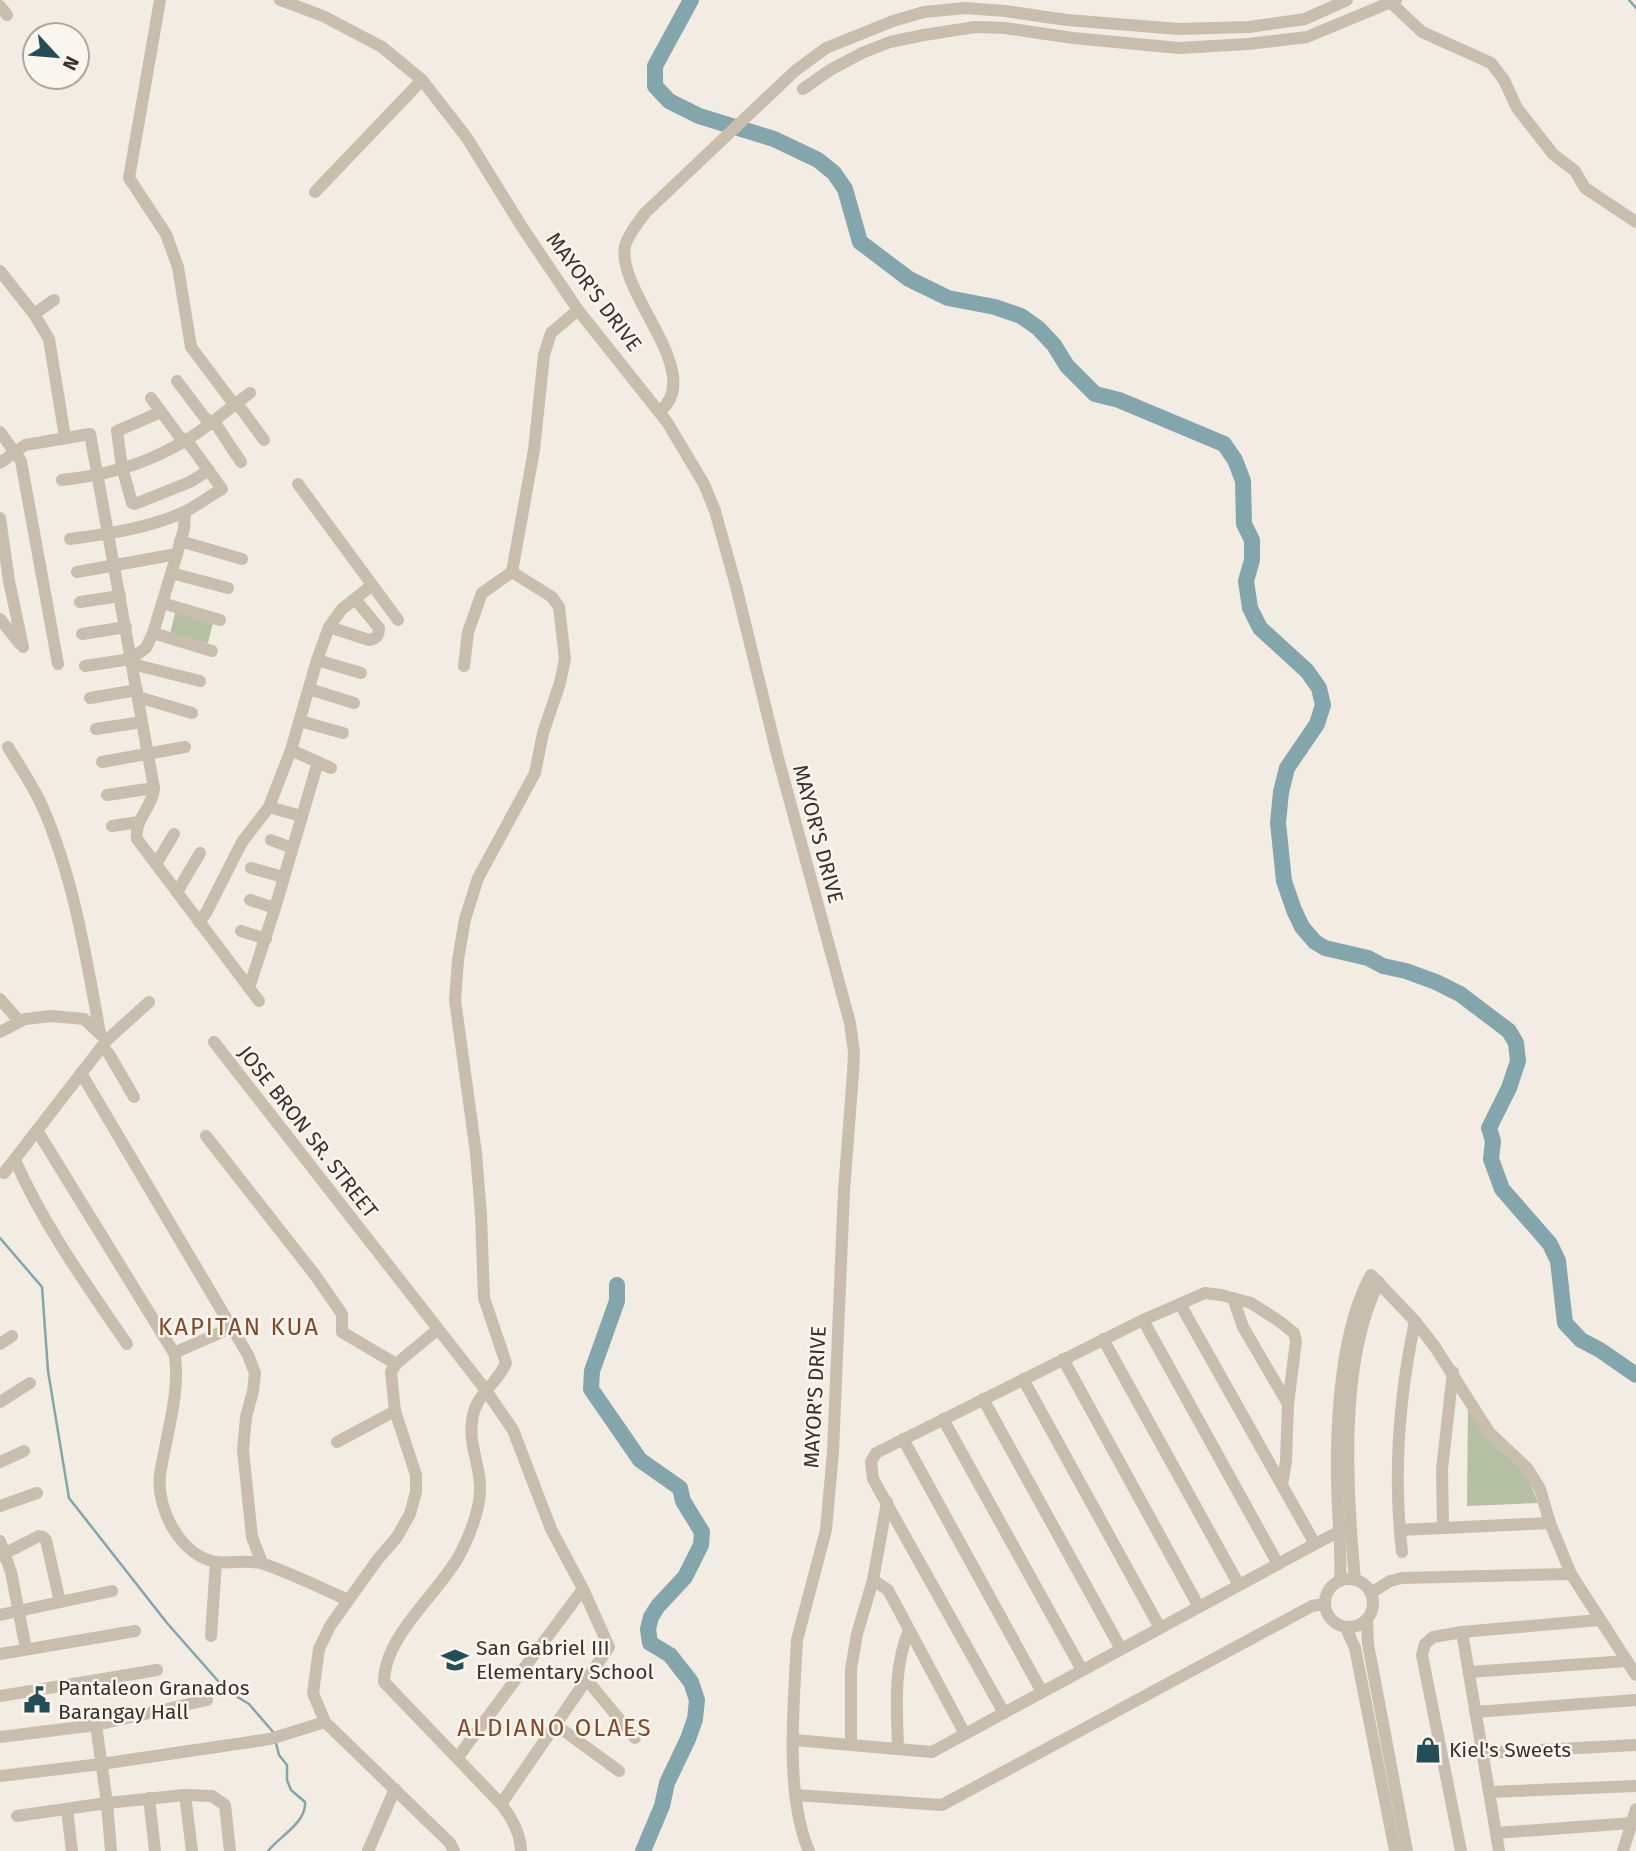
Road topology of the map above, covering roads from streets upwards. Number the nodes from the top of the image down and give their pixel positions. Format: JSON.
{"nodes":[{"id":1,"x":160,"y":0,"type":"edge"},
{"id":2,"x":280,"y":0,"type":"edge"},
{"id":3,"x":1347,"y":0,"type":"edge"},
{"id":4,"x":1392,"y":1,"type":"edge"},
{"id":5,"x":422,"y":80,"type":"junction"},
{"id":6,"x":803,"y":89,"type":"dead end"},
{"id":7,"x":315,"y":192,"type":"dead end"},
{"id":8,"x":1636,"y":222,"type":"edge"},
{"id":9,"x":0,"y":271,"type":"edge"},
{"id":10,"x":54,"y":300,"type":"dead end"},
{"id":11,"x":578,"y":310,"type":"junction"},
{"id":12,"x":34,"y":314,"type":"junction"},
{"id":13,"x":177,"y":381,"type":"dead end"},
{"id":14,"x":250,"y":393,"type":"dead end"},
{"id":15,"x":151,"y":398,"type":"dead end"},
{"id":16,"x":235,"y":404,"type":"junction"},
{"id":17,"x":161,"y":412,"type":"junction"},
{"id":18,"x":659,"y":412,"type":"junction"},
{"id":19,"x":211,"y":422,"type":"junction"},
{"id":20,"x":0,"y":432,"type":"edge"},
{"id":21,"x":65,"y":438,"type":"junction"},
{"id":22,"x":185,"y":440,"type":"junction"},
{"id":23,"x":264,"y":440,"type":"dead end"},
{"id":24,"x":15,"y":452,"type":"junction"},
{"id":25,"x":241,"y":462,"type":"dead end"},
{"id":26,"x":0,"y":463,"type":"edge"},
{"id":27,"x":122,"y":467,"type":"junction"},
{"id":28,"x":209,"y":470,"type":"junction"},
{"id":29,"x":98,"y":476,"type":"junction"},
{"id":30,"x":62,"y":480,"type":"dead end"},
{"id":31,"x":298,"y":484,"type":"dead end"},
{"id":32,"x":185,"y":512,"type":"junction"},
{"id":33,"x":0,"y":518,"type":"edge"},
{"id":34,"x":110,"y":534,"type":"junction"},
{"id":35,"x":70,"y":539,"type":"dead end"},
{"id":36,"x":180,"y":541,"type":"junction"},
{"id":37,"x":177,"y":554,"type":"junction"},
{"id":38,"x":242,"y":559,"type":"dead end"},
{"id":39,"x":115,"y":565,"type":"junction"},
{"id":40,"x":0,"y":570,"type":"edge"},
{"id":41,"x":77,"y":572,"type":"dead end"},
{"id":42,"x":512,"y":572,"type":"junction"},
{"id":43,"x":171,"y":573,"type":"junction"},
{"id":44,"x":9,"y":581,"type":"junction"},
{"id":45,"x":371,"y":586,"type":"junction"},
{"id":46,"x":228,"y":588,"type":"dead end"},
{"id":47,"x":120,"y":596,"type":"junction"},
{"id":48,"x":355,"y":599,"type":"junction"},
{"id":49,"x":80,"y":602,"type":"dead end"},
{"id":50,"x":162,"y":603,"type":"junction"},
{"id":51,"x":0,"y":619,"type":"edge"},
{"id":52,"x":220,"y":620,"type":"dead end"},
{"id":53,"x":398,"y":620,"type":"dead end"},
{"id":54,"x":126,"y":627,"type":"junction"},
{"id":55,"x":329,"y":627,"type":"junction"},
{"id":56,"x":153,"y":633,"type":"junction"},
{"id":57,"x":82,"y":634,"type":"dead end"},
{"id":58,"x":212,"y":651,"type":"dead end"},
{"id":59,"x":317,"y":660,"type":"junction"},
{"id":60,"x":132,"y":662,"type":"junction"},
{"id":61,"x":58,"y":664,"type":"dead end"},
{"id":62,"x":85,"y":666,"type":"dead end"},
{"id":63,"x":464,"y":666,"type":"dead end"},
{"id":64,"x":361,"y":673,"type":"dead end"},
{"id":65,"x":200,"y":681,"type":"dead end"},
{"id":66,"x":309,"y":689,"type":"junction"},
{"id":67,"x":137,"y":694,"type":"junction"},
{"id":68,"x":90,"y":698,"type":"dead end"},
{"id":69,"x":354,"y":703,"type":"dead end"},
{"id":70,"x":192,"y":713,"type":"dead end"},
{"id":71,"x":300,"y":721,"type":"junction"},
{"id":72,"x":142,"y":722,"type":"junction"},
{"id":73,"x":96,"y":729,"type":"dead end"},
{"id":74,"x":343,"y":733,"type":"dead end"},
{"id":75,"x":8,"y":747,"type":"dead end"},
{"id":76,"x":185,"y":747,"type":"dead end"},
{"id":77,"x":291,"y":750,"type":"junction"},
{"id":78,"x":148,"y":754,"type":"junction"},
{"id":79,"x":102,"y":762,"type":"dead end"},
{"id":80,"x":318,"y":762,"type":"junction"},
{"id":81,"x":331,"y":768,"type":"dead end"},
{"id":82,"x":154,"y":788,"type":"junction"},
{"id":83,"x":107,"y":795,"type":"dead end"},
{"id":84,"x":269,"y":807,"type":"junction"},
{"id":85,"x":301,"y":816,"type":"junction"},
{"id":86,"x":139,"y":822,"type":"junction"},
{"id":87,"x":112,"y":826,"type":"dead end"},
{"id":88,"x":174,"y":834,"type":"dead end"},
{"id":89,"x":271,"y":840,"type":"dead end"},
{"id":90,"x":292,"y":848,"type":"junction"},
{"id":91,"x":200,"y":853,"type":"dead end"},
{"id":92,"x":156,"y":864,"type":"junction"},
{"id":93,"x":251,"y":868,"type":"dead end"},
{"id":94,"x":283,"y":877,"type":"junction"},
{"id":95,"x":177,"y":892,"type":"junction"},
{"id":96,"x":250,"y":900,"type":"dead end"},
{"id":97,"x":275,"y":908,"type":"junction"},
{"id":98,"x":199,"y":922,"type":"junction"},
{"id":99,"x":241,"y":931,"type":"dead end"},
{"id":100,"x":266,"y":939,"type":"junction"},
{"id":101,"x":249,"y":988,"type":"junction"},
{"id":102,"x":0,"y":999,"type":"edge"},
{"id":103,"x":259,"y":1001,"type":"dead end"},
{"id":104,"x":149,"y":1002,"type":"dead end"},
{"id":105,"x":19,"y":1021,"type":"junction"},
{"id":106,"x":0,"y":1032,"type":"edge"},
{"id":107,"x":103,"y":1040,"type":"junction"},
{"id":108,"x":214,"y":1042,"type":"dead end"},
{"id":109,"x":81,"y":1073,"type":"junction"},
{"id":110,"x":134,"y":1097,"type":"dead end"},
{"id":111,"x":38,"y":1132,"type":"junction"},
{"id":112,"x":206,"y":1136,"type":"dead end"},
{"id":113,"x":16,"y":1160,"type":"junction"},
{"id":114,"x":4,"y":1173,"type":"dead end"},
{"id":115,"x":1233,"y":1297,"type":"junction"},
{"id":116,"x":1181,"y":1304,"type":"junction"},
{"id":117,"x":1143,"y":1320,"type":"junction"},
{"id":118,"x":1415,"y":1321,"type":"junction"},
{"id":119,"x":233,"y":1327,"type":"junction"},
{"id":120,"x":437,"y":1330,"type":"junction"},
{"id":121,"x":12,"y":1336,"type":"dead end"},
{"id":122,"x":1103,"y":1339,"type":"junction"},
{"id":123,"x":0,"y":1344,"type":"edge"},
{"id":124,"x":127,"y":1344,"type":"dead end"},
{"id":125,"x":174,"y":1353,"type":"junction"},
{"id":126,"x":1063,"y":1359,"type":"junction"},
{"id":127,"x":396,"y":1364,"type":"junction"},
{"id":128,"x":1453,"y":1372,"type":"junction"},
{"id":129,"x":1023,"y":1379,"type":"junction"},
{"id":130,"x":30,"y":1383,"type":"dead end"},
{"id":131,"x":485,"y":1389,"type":"junction"},
{"id":132,"x":983,"y":1399,"type":"junction"},
{"id":133,"x":0,"y":1402,"type":"edge"},
{"id":134,"x":1288,"y":1404,"type":"junction"},
{"id":135,"x":395,"y":1411,"type":"junction"},
{"id":136,"x":943,"y":1419,"type":"junction"},
{"id":137,"x":903,"y":1439,"type":"junction"},
{"id":138,"x":337,"y":1442,"type":"dead end"},
{"id":139,"x":24,"y":1451,"type":"dead end"},
{"id":140,"x":0,"y":1462,"type":"edge"},
{"id":141,"x":1282,"y":1485,"type":"junction"},
{"id":142,"x":37,"y":1493,"type":"dead end"},
{"id":143,"x":887,"y":1502,"type":"junction"},
{"id":144,"x":0,"y":1506,"type":"edge"},
{"id":145,"x":1550,"y":1523,"type":"junction"},
{"id":146,"x":1443,"y":1528,"type":"junction"},
{"id":147,"x":1345,"y":1530,"type":"junction"},
{"id":148,"x":1400,"y":1530,"type":"junction"},
{"id":149,"x":0,"y":1541,"type":"edge"},
{"id":150,"x":1315,"y":1544,"type":"junction"},
{"id":151,"x":1402,"y":1552,"type":"dead end"},
{"id":152,"x":2,"y":1555,"type":"edge"},
{"id":153,"x":216,"y":1562,"type":"junction"},
{"id":154,"x":262,"y":1563,"type":"junction"},
{"id":155,"x":1278,"y":1564,"type":"junction"},
{"id":156,"x":1571,"y":1574,"type":"junction"},
{"id":157,"x":873,"y":1580,"type":"junction"},
{"id":158,"x":1355,"y":1580,"type":"junction"},
{"id":159,"x":1340,"y":1581,"type":"junction"},
{"id":160,"x":1239,"y":1585,"type":"junction"},
{"id":161,"x":583,"y":1589,"type":"junction"},
{"id":162,"x":111,"y":1591,"type":"dead end"},
{"id":163,"x":1371,"y":1593,"type":"junction"},
{"id":164,"x":348,"y":1600,"type":"junction"},
{"id":165,"x":60,"y":1602,"type":"junction"},
{"id":166,"x":1325,"y":1604,"type":"junction"},
{"id":167,"x":1199,"y":1606,"type":"junction"},
{"id":168,"x":18,"y":1612,"type":"junction"},
{"id":169,"x":0,"y":1615,"type":"edge"},
{"id":170,"x":1367,"y":1620,"type":"junction"},
{"id":171,"x":1599,"y":1620,"type":"junction"},
{"id":172,"x":1160,"y":1628,"type":"junction"},
{"id":173,"x":1346,"y":1628,"type":"junction"},
{"id":174,"x":909,"y":1630,"type":"junction"},
{"id":175,"x":135,"y":1631,"type":"dead end"},
{"id":176,"x":1462,"y":1632,"type":"junction"},
{"id":177,"x":211,"y":1636,"type":"dead end"},
{"id":178,"x":26,"y":1649,"type":"junction"},
{"id":179,"x":1121,"y":1649,"type":"junction"},
{"id":180,"x":0,"y":1654,"type":"edge"},
{"id":181,"x":1627,"y":1661,"type":"junction"},
{"id":182,"x":158,"y":1670,"type":"dead end"},
{"id":183,"x":1082,"y":1670,"type":"junction"},
{"id":184,"x":1469,"y":1672,"type":"junction"},
{"id":185,"x":1636,"y":1675,"type":"edge"},
{"id":186,"x":587,"y":1680,"type":"junction"},
{"id":187,"x":1042,"y":1692,"type":"junction"},
{"id":188,"x":0,"y":1696,"type":"edge"},
{"id":189,"x":207,"y":1700,"type":"dead end"},
{"id":190,"x":1636,"y":1700,"type":"edge"},
{"id":191,"x":1475,"y":1712,"type":"junction"},
{"id":192,"x":1004,"y":1713,"type":"junction"},
{"id":193,"x":325,"y":1722,"type":"junction"},
{"id":194,"x":96,"y":1725,"type":"junction"},
{"id":195,"x":556,"y":1725,"type":"junction"},
{"id":196,"x":965,"y":1734,"type":"junction"},
{"id":197,"x":0,"y":1737,"type":"edge"},
{"id":198,"x":635,"y":1738,"type":"dead end"},
{"id":199,"x":794,"y":1740,"type":"junction"},
{"id":200,"x":851,"y":1745,"type":"junction"},
{"id":201,"x":1636,"y":1745,"type":"edge"},
{"id":202,"x":898,"y":1749,"type":"junction"},
{"id":203,"x":1482,"y":1753,"type":"junction"},
{"id":204,"x":457,"y":1757,"type":"junction"},
{"id":205,"x":102,"y":1764,"type":"junction"},
{"id":206,"x":619,"y":1771,"type":"dead end"},
{"id":207,"x":0,"y":1776,"type":"edge"},
{"id":208,"x":1636,"y":1786,"type":"edge"},
{"id":209,"x":395,"y":1789,"type":"junction"},
{"id":210,"x":1489,"y":1792,"type":"junction"},
{"id":211,"x":185,"y":1795,"type":"junction"},
{"id":212,"x":795,"y":1796,"type":"junction"},
{"id":213,"x":149,"y":1798,"type":"junction"},
{"id":214,"x":107,"y":1803,"type":"junction"},
{"id":215,"x":501,"y":1804,"type":"junction"},
{"id":216,"x":1636,"y":1809,"type":"edge"},
{"id":217,"x":67,"y":1810,"type":"junction"},
{"id":218,"x":17,"y":1816,"type":"dead end"},
{"id":219,"x":1632,"y":1823,"type":"junction"},
{"id":220,"x":1496,"y":1833,"type":"junction"},
{"id":221,"x":805,"y":1849,"type":"edge"},
{"id":222,"x":72,"y":1851,"type":"edge"},
{"id":223,"x":111,"y":1851,"type":"edge"},
{"id":224,"x":155,"y":1851,"type":"edge"},
{"id":225,"x":192,"y":1851,"type":"edge"},
{"id":226,"x":230,"y":1851,"type":"edge"},
{"id":227,"x":368,"y":1851,"type":"edge"},
{"id":228,"x":453,"y":1851,"type":"edge"},
{"id":229,"x":521,"y":1851,"type":"edge"},
{"id":230,"x":1395,"y":1851,"type":"edge"},
{"id":231,"x":1408,"y":1851,"type":"edge"},
{"id":232,"x":1461,"y":1851,"type":"edge"},
{"id":233,"x":1499,"y":1851,"type":"edge"},
{"id":234,"x":1623,"y":1851,"type":"edge"}],
"edges":[{"from":1,"to":16,"type":"street"},
{"from":2,"to":5,"type":"street","name":"MAYOR'S DRIVE"},
{"from":3,"to":18,"type":"street"},
{"from":4,"to":6,"type":"street"},
{"from":4,"to":8,"type":"street"},
{"from":5,"to":7,"type":"street"},
{"from":5,"to":11,"type":"street","name":"MAYOR'S DRIVE"},
{"from":9,"to":12,"type":"street"},
{"from":10,"to":12,"type":"street"},
{"from":11,"to":18,"type":"street","name":"MAYOR'S DRIVE"},
{"from":11,"to":42,"type":"street"},
{"from":12,"to":21,"type":"street"},
{"from":13,"to":19,"type":"street"},
{"from":14,"to":16,"type":"street"},
{"from":15,"to":17,"type":"street"},
{"from":16,"to":19,"type":"street"},
{"from":16,"to":23,"type":"street"},
{"from":17,"to":22,"type":"street"},
{"from":17,"to":27,"type":"street"},
{"from":18,"to":199,"type":"street","name":"MAYOR'S DRIVE"},
{"from":19,"to":22,"type":"street"},
{"from":19,"to":25,"type":"street"},
{"from":20,"to":24,"type":"street"},
{"from":21,"to":24,"type":"street"},
{"from":21,"to":29,"type":"street"},
{"from":22,"to":27,"type":"street"},
{"from":22,"to":28,"type":"street"},
{"from":24,"to":26,"type":"street"},
{"from":24,"to":61,"type":"street"},
{"from":27,"to":28,"type":"street"},
{"from":27,"to":29,"type":"street"},
{"from":28,"to":32,"type":"street"},
{"from":29,"to":30,"type":"street"},
{"from":29,"to":34,"type":"street"},
{"from":31,"to":45,"type":"street"},
{"from":32,"to":34,"type":"street"},
{"from":32,"to":36,"type":"street"},
{"from":33,"to":44,"type":"street"},
{"from":34,"to":35,"type":"street"},
{"from":34,"to":39,"type":"street"},
{"from":36,"to":37,"type":"street"},
{"from":36,"to":38,"type":"street"},
{"from":37,"to":39,"type":"street"},
{"from":37,"to":43,"type":"street"},
{"from":39,"to":41,"type":"street"},
{"from":39,"to":47,"type":"street"},
{"from":40,"to":44,"type":"street"},
{"from":42,"to":63,"type":"street"},
{"from":42,"to":131,"type":"street"},
{"from":43,"to":46,"type":"street"},
{"from":43,"to":50,"type":"street"},
{"from":44,"to":51,"type":"street"},
{"from":45,"to":48,"type":"street"},
{"from":45,"to":53,"type":"street"},
{"from":47,"to":49,"type":"street"},
{"from":47,"to":54,"type":"street"},
{"from":48,"to":55,"type":"street"},
{"from":48,"to":55,"type":"street"},
{"from":50,"to":52,"type":"street"},
{"from":50,"to":56,"type":"street"},
{"from":54,"to":57,"type":"street"},
{"from":54,"to":60,"type":"street"},
{"from":55,"to":59,"type":"street"},
{"from":56,"to":58,"type":"street"},
{"from":56,"to":60,"type":"street"},
{"from":59,"to":64,"type":"street"},
{"from":59,"to":66,"type":"street"},
{"from":60,"to":62,"type":"street"},
{"from":60,"to":65,"type":"street"},
{"from":60,"to":67,"type":"street"},
{"from":66,"to":69,"type":"street"},
{"from":66,"to":71,"type":"street"},
{"from":67,"to":68,"type":"street"},
{"from":67,"to":70,"type":"street"},
{"from":67,"to":72,"type":"street"},
{"from":71,"to":74,"type":"street"},
{"from":71,"to":77,"type":"street"},
{"from":72,"to":73,"type":"street"},
{"from":72,"to":78,"type":"street"},
{"from":75,"to":107,"type":"street"},
{"from":76,"to":78,"type":"street"},
{"from":77,"to":80,"type":"street"},
{"from":77,"to":84,"type":"street"},
{"from":78,"to":79,"type":"street"},
{"from":78,"to":82,"type":"street"},
{"from":80,"to":81,"type":"street"},
{"from":80,"to":85,"type":"street"},
{"from":82,"to":83,"type":"street"},
{"from":82,"to":86,"type":"street"},
{"from":84,"to":85,"type":"street"},
{"from":84,"to":98,"type":"street"},
{"from":85,"to":90,"type":"street"},
{"from":86,"to":87,"type":"street"},
{"from":86,"to":92,"type":"street"},
{"from":88,"to":92,"type":"street"},
{"from":89,"to":90,"type":"street"},
{"from":90,"to":94,"type":"street"},
{"from":91,"to":95,"type":"street"},
{"from":92,"to":95,"type":"street"},
{"from":93,"to":94,"type":"street"},
{"from":94,"to":97,"type":"street"},
{"from":95,"to":98,"type":"street"},
{"from":96,"to":97,"type":"street"},
{"from":97,"to":100,"type":"street"},
{"from":98,"to":101,"type":"street"},
{"from":99,"to":100,"type":"street"},
{"from":100,"to":101,"type":"street"},
{"from":101,"to":103,"type":"street"},
{"from":102,"to":105,"type":"street"},
{"from":104,"to":107,"type":"street"},
{"from":105,"to":106,"type":"street"},
{"from":105,"to":107,"type":"street"},
{"from":107,"to":109,"type":"street"},
{"from":107,"to":110,"type":"street"},
{"from":108,"to":120,"type":"street","name":"JOSE BRON SR. STREET"},
{"from":109,"to":111,"type":"street"},
{"from":109,"to":119,"type":"street"},
{"from":111,"to":113,"type":"street"},
{"from":111,"to":125,"type":"street"},
{"from":112,"to":127,"type":"street"},
{"from":113,"to":114,"type":"street"},
{"from":113,"to":124,"type":"street"},
{"from":115,"to":116,"type":"street"},
{"from":115,"to":134,"type":"street"},
{"from":115,"to":134,"type":"street"},
{"from":116,"to":117,"type":"street"},
{"from":116,"to":141,"type":"street"},
{"from":117,"to":122,"type":"street"},
{"from":117,"to":155,"type":"street"},
{"from":118,"to":128,"type":"street"},
{"from":118,"to":147,"type":"street"},
{"from":118,"to":148,"type":"street"},
{"from":119,"to":125,"type":"street"},
{"from":119,"to":154,"type":"street"},
{"from":120,"to":127,"type":"street"},
{"from":120,"to":131,"type":"street","name":"JOSE BRON SR. STREET"},
{"from":121,"to":123,"type":"street"},
{"from":122,"to":126,"type":"street"},
{"from":122,"to":160,"type":"street"},
{"from":125,"to":153,"type":"street"},
{"from":126,"to":129,"type":"street"},
{"from":126,"to":167,"type":"street"},
{"from":127,"to":135,"type":"street"},
{"from":128,"to":145,"type":"street"},
{"from":128,"to":146,"type":"street"},
{"from":129,"to":132,"type":"street"},
{"from":129,"to":172,"type":"street"},
{"from":130,"to":133,"type":"street"},
{"from":131,"to":161,"type":"street","name":"JOSE BRON SR. STREET"},
{"from":131,"to":204,"type":"street"},
{"from":132,"to":136,"type":"street"},
{"from":132,"to":179,"type":"street"},
{"from":134,"to":141,"type":"street"},
{"from":135,"to":138,"type":"street"},
{"from":135,"to":164,"type":"street"},
{"from":136,"to":137,"type":"street"},
{"from":136,"to":183,"type":"street"},
{"from":137,"to":143,"type":"street"},
{"from":137,"to":187,"type":"street"},
{"from":139,"to":140,"type":"street"},
{"from":141,"to":150,"type":"street"},
{"from":142,"to":144,"type":"street"},
{"from":143,"to":157,"type":"street"},
{"from":143,"to":192,"type":"street"},
{"from":145,"to":146,"type":"street"},
{"from":145,"to":156,"type":"street"},
{"from":146,"to":148,"type":"street"},
{"from":147,"to":150,"type":"street"},
{"from":147,"to":158,"type":"street"},
{"from":147,"to":159,"type":"street"},
{"from":148,"to":151,"type":"street"},
{"from":149,"to":152,"type":"street"},
{"from":150,"to":155,"type":"street"},
{"from":152,"to":165,"type":"street"},
{"from":152,"to":168,"type":"street"},
{"from":153,"to":154,"type":"street"},
{"from":153,"to":177,"type":"street"},
{"from":154,"to":164,"type":"street"},
{"from":155,"to":160,"type":"street"},
{"from":156,"to":163,"type":"street"},
{"from":156,"to":171,"type":"street"},
{"from":157,"to":174,"type":"street"},
{"from":157,"to":200,"type":"street"},
{"from":158,"to":159,"type":"street"},
{"from":158,"to":163,"type":"street"},
{"from":159,"to":166,"type":"street"},
{"from":160,"to":167,"type":"street"},
{"from":161,"to":186,"type":"street","name":"JOSE BRON SR. STREET"},
{"from":161,"to":204,"type":"street"},
{"from":162,"to":165,"type":"street"},
{"from":163,"to":170,"type":"street"},
{"from":164,"to":193,"type":"street"},
{"from":165,"to":168,"type":"street"},
{"from":166,"to":173,"type":"street"},
{"from":166,"to":212,"type":"street"},
{"from":167,"to":172,"type":"street"},
{"from":168,"to":169,"type":"street"},
{"from":168,"to":178,"type":"street"},
{"from":170,"to":173,"type":"street"},
{"from":170,"to":231,"type":"street"},
{"from":171,"to":176,"type":"street"},
{"from":171,"to":181,"type":"street"},
{"from":172,"to":179,"type":"street"},
{"from":173,"to":230,"type":"street"},
{"from":174,"to":196,"type":"street"},
{"from":174,"to":202,"type":"street"},
{"from":175,"to":178,"type":"street"},
{"from":176,"to":184,"type":"street"},
{"from":176,"to":232,"type":"street"},
{"from":178,"to":180,"type":"street"},
{"from":179,"to":183,"type":"street"},
{"from":181,"to":184,"type":"street"},
{"from":181,"to":185,"type":"street"},
{"from":182,"to":188,"type":"street"},
{"from":183,"to":187,"type":"street"},
{"from":184,"to":191,"type":"street"},
{"from":186,"to":195,"type":"street"},
{"from":186,"to":198,"type":"street"},
{"from":187,"to":192,"type":"street"},
{"from":189,"to":194,"type":"street"},
{"from":190,"to":191,"type":"street"},
{"from":191,"to":203,"type":"street"},
{"from":192,"to":196,"type":"street"},
{"from":193,"to":205,"type":"street"},
{"from":193,"to":209,"type":"street"},
{"from":194,"to":197,"type":"street"},
{"from":194,"to":205,"type":"street"},
{"from":195,"to":206,"type":"street"},
{"from":195,"to":215,"type":"street"},
{"from":196,"to":202,"type":"street"},
{"from":199,"to":200,"type":"street"},
{"from":199,"to":212,"type":"street","name":"MAYOR'S DRIVE"},
{"from":200,"to":202,"type":"street"},
{"from":201,"to":203,"type":"street"},
{"from":203,"to":210,"type":"street"},
{"from":204,"to":215,"type":"street"},
{"from":205,"to":207,"type":"street"},
{"from":205,"to":214,"type":"street"},
{"from":208,"to":210,"type":"street"},
{"from":209,"to":227,"type":"street"},
{"from":209,"to":228,"type":"street"},
{"from":210,"to":220,"type":"street"},
{"from":211,"to":213,"type":"street"},
{"from":211,"to":225,"type":"street"},
{"from":211,"to":226,"type":"street"},
{"from":212,"to":221,"type":"street","name":"MAYOR'S DRIVE"},
{"from":213,"to":214,"type":"street"},
{"from":213,"to":224,"type":"street"},
{"from":214,"to":217,"type":"street"},
{"from":214,"to":223,"type":"street"},
{"from":215,"to":229,"type":"street"},
{"from":216,"to":219,"type":"street"},
{"from":217,"to":218,"type":"street"},
{"from":217,"to":222,"type":"street"},
{"from":219,"to":220,"type":"street"},
{"from":219,"to":234,"type":"street"},
{"from":220,"to":233,"type":"street"}]}
